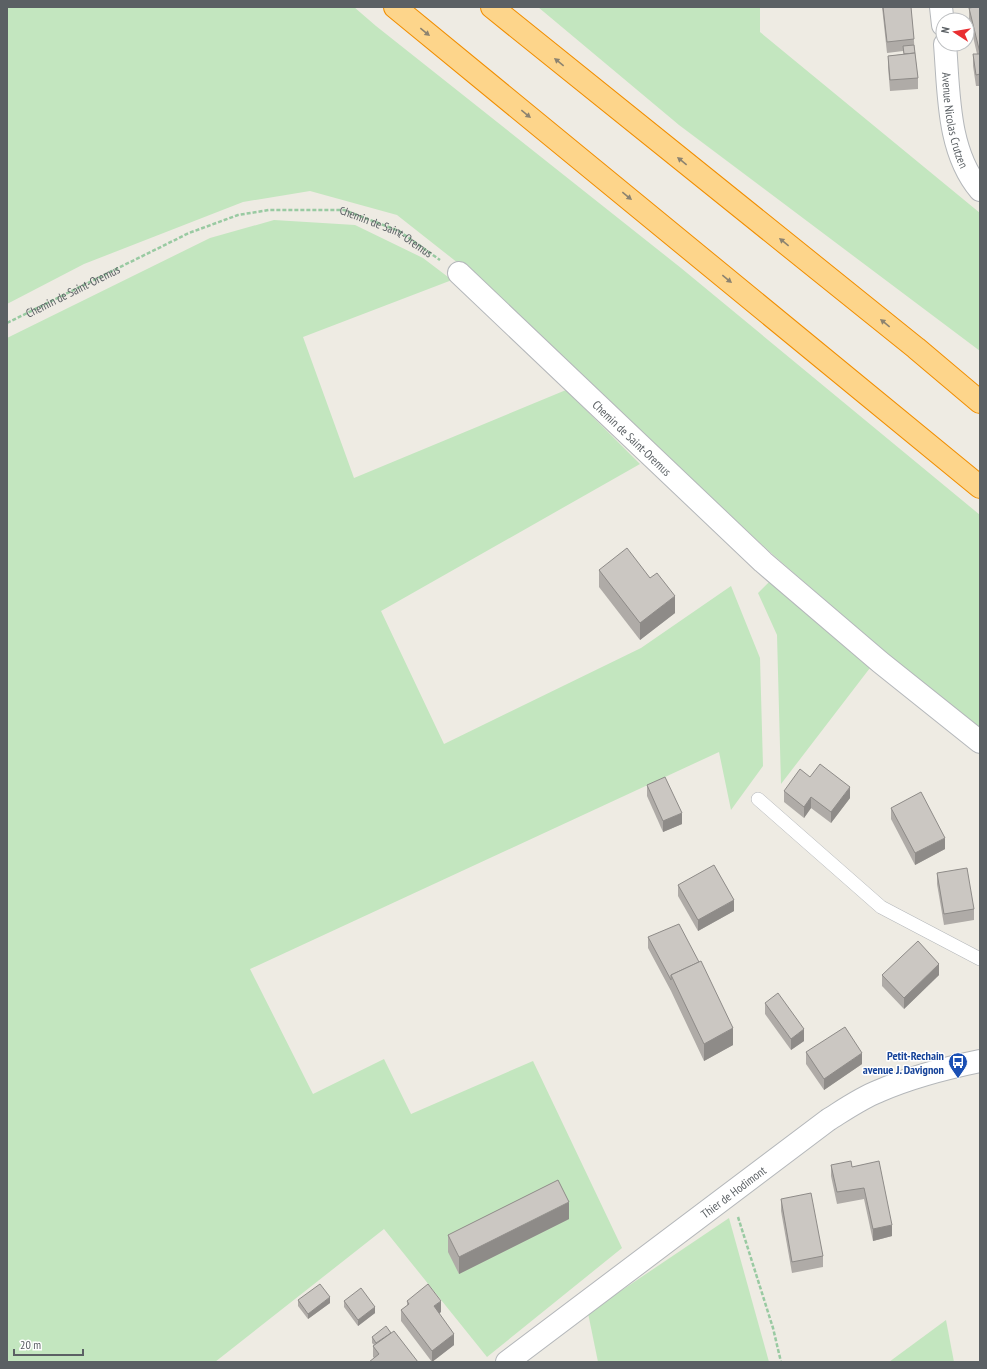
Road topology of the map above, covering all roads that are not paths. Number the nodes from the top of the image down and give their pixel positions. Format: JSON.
{"nodes":[{"id":1,"x":395,"y":7,"type":"edge"},
{"id":2,"x":492,"y":7,"type":"edge"},
{"id":3,"x":946,"y":52,"type":"edge"},
{"id":4,"x":980,"y":190,"type":"edge"},
{"id":5,"x":459,"y":273,"type":"road end"},
{"id":6,"x":916,"y":348,"type":"junction"},
{"id":7,"x":980,"y":392,"type":"edge"},
{"id":8,"x":980,"y":402,"type":"edge"},
{"id":9,"x":980,"y":487,"type":"edge"},
{"id":10,"x":980,"y":742,"type":"edge"},
{"id":11,"x":758,"y":799,"type":"dead end"},
{"id":12,"x":980,"y":959,"type":"edge"},
{"id":13,"x":980,"y":1061,"type":"edge"},
{"id":14,"x":507,"y":1362,"type":"edge"}],
"edges":[{"from":1,"to":9,"type":"highway","one_way":true},
{"from":6,"to":2,"type":"highway","one_way":true},
{"from":3,"to":4,"type":"street","name":"Avenue Nicolas Crutzen"},
{"from":5,"to":10,"type":"street","name":"Chemin de Saint-Oremus"},
{"from":6,"to":7,"type":"highway"},
{"from":6,"to":8,"type":"highway"},
{"from":11,"to":12,"type":"lane"},
{"from":13,"to":14,"type":"street","name":"Thier de Hodimont"}]}
